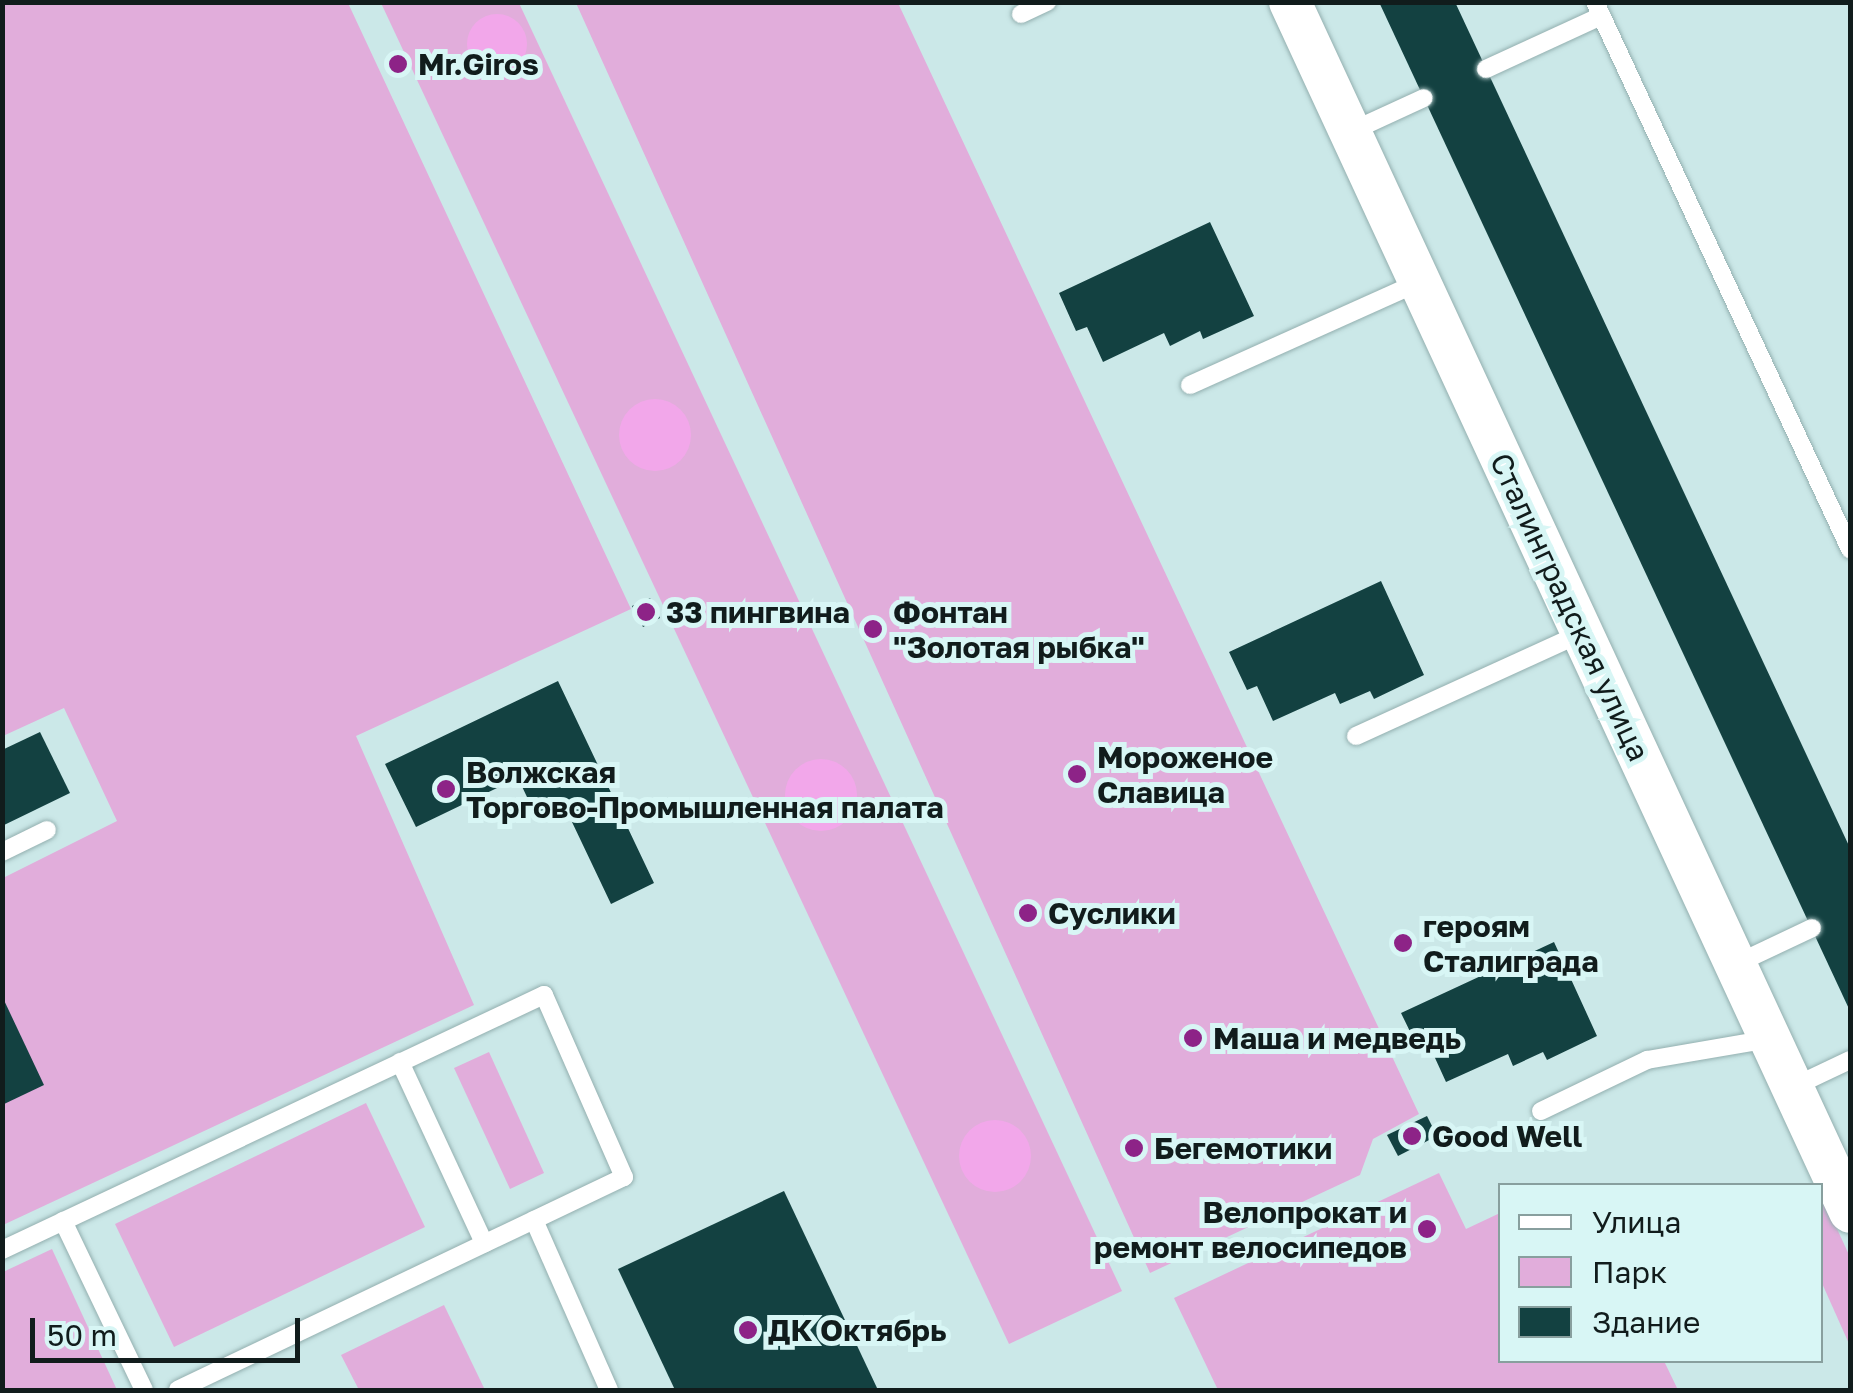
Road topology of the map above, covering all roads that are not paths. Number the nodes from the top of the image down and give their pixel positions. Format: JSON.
{"nodes":[{"id":1,"x":1047,"y":2,"type":"edge"},
{"id":2,"x":1290,"y":2,"type":"edge"},
{"id":3,"x":1598,"y":9,"type":"edge"},
{"id":4,"x":1021,"y":14,"type":"dead end"},
{"id":5,"x":1486,"y":68,"type":"dead end"},
{"id":6,"x":1424,"y":98,"type":"dead end"},
{"id":7,"x":1350,"y":132,"type":"junction"},
{"id":8,"x":1419,"y":282,"type":"junction"},
{"id":9,"x":1190,"y":385,"type":"dead end"},
{"id":10,"x":1850,"y":548,"type":"edge"},
{"id":11,"x":1582,"y":634,"type":"junction"},
{"id":12,"x":1356,"y":736,"type":"dead end"},
{"id":13,"x":47,"y":830,"type":"dead end"},
{"id":14,"x":2,"y":852,"type":"edge"},
{"id":15,"x":1812,"y":928,"type":"dead end"},
{"id":16,"x":1736,"y":964,"type":"junction"},
{"id":17,"x":1770,"y":1039,"type":"junction"},
{"id":18,"x":1850,"y":1060,"type":"edge"},
{"id":19,"x":400,"y":1062,"type":"junction"},
{"id":20,"x":1793,"y":1087,"type":"junction"},
{"id":21,"x":1542,"y":1111,"type":"dead end"},
{"id":22,"x":1850,"y":1212,"type":"edge"},
{"id":23,"x":534,"y":1220,"type":"junction"},
{"id":24,"x":64,"y":1221,"type":"junction"},
{"id":25,"x":484,"y":1244,"type":"junction"},
{"id":26,"x":2,"y":1250,"type":"edge"},
{"id":27,"x":144,"y":1390,"type":"edge"},
{"id":28,"x":178,"y":1390,"type":"edge"},
{"id":29,"x":609,"y":1390,"type":"edge"}],
"edges":[{"from":1,"to":4,"type":"lane"},
{"from":2,"to":7,"type":"street","name":"Сталинградская улица"},
{"from":3,"to":5,"type":"lane"},
{"from":3,"to":10,"type":"lane"},
{"from":6,"to":7,"type":"lane"},
{"from":7,"to":8,"type":"street","name":"Сталинградская улица"},
{"from":8,"to":9,"type":"lane"},
{"from":8,"to":11,"type":"street","name":"Сталинградская улица"},
{"from":11,"to":12,"type":"lane"},
{"from":11,"to":16,"type":"street","name":"Сталинградская улица"},
{"from":13,"to":14,"type":"lane"},
{"from":15,"to":16,"type":"lane"},
{"from":16,"to":17,"type":"street","name":"Сталинградская улица"},
{"from":17,"to":20,"type":"street","name":"Сталинградская улица"},
{"from":17,"to":21,"type":"lane"},
{"from":18,"to":20,"type":"lane"},
{"from":19,"to":23,"type":"lane"},
{"from":19,"to":24,"type":"lane"},
{"from":19,"to":25,"type":"lane"},
{"from":20,"to":22,"type":"street","name":"Сталинградская улица"},
{"from":23,"to":25,"type":"lane"},
{"from":23,"to":29,"type":"lane"},
{"from":24,"to":26,"type":"lane"},
{"from":24,"to":27,"type":"lane"},
{"from":25,"to":28,"type":"lane"}]}
